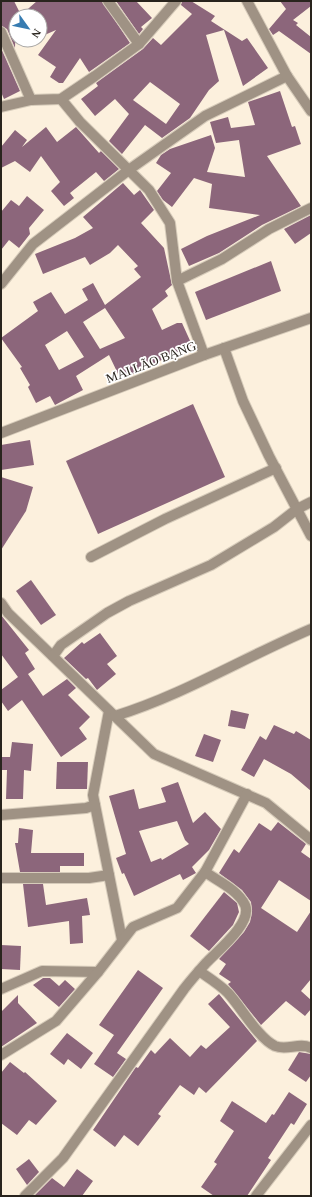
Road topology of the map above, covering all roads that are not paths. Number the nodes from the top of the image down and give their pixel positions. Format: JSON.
{"nodes":[{"id":1,"x":108,"y":1,"type":"edge"},
{"id":2,"x":176,"y":1,"type":"edge"},
{"id":3,"x":247,"y":1,"type":"edge"},
{"id":4,"x":1,"y":32,"type":"edge"},
{"id":5,"x":138,"y":44,"type":"junction"},
{"id":6,"x":287,"y":76,"type":"junction"},
{"id":7,"x":61,"y":99,"type":"junction"},
{"id":8,"x":31,"y":100,"type":"junction"},
{"id":9,"x":1,"y":108,"type":"edge"},
{"id":10,"x":311,"y":111,"type":"edge"},
{"id":11,"x":130,"y":169,"type":"junction"},
{"id":12,"x":311,"y":208,"type":"edge"},
{"id":13,"x":177,"y":281,"type":"junction"},
{"id":14,"x":1,"y":284,"type":"edge"},
{"id":15,"x":311,"y":318,"type":"edge"},
{"id":16,"x":224,"y":348,"type":"junction"},
{"id":17,"x":204,"y":355,"type":"junction"},
{"id":18,"x":1,"y":433,"type":"edge"},
{"id":19,"x":276,"y":468,"type":"junction"},
{"id":20,"x":311,"y":502,"type":"edge"},
{"id":21,"x":297,"y":509,"type":"junction"},
{"id":22,"x":311,"y":536,"type":"edge"},
{"id":23,"x":91,"y":557,"type":"dead end"},
{"id":24,"x":1,"y":603,"type":"edge"},
{"id":25,"x":311,"y":629,"type":"edge"},
{"id":26,"x":53,"y":656,"type":"junction"},
{"id":27,"x":112,"y":714,"type":"junction"},
{"id":28,"x":247,"y":794,"type":"junction"},
{"id":29,"x":95,"y":804,"type":"junction"},
{"id":30,"x":1,"y":815,"type":"edge"},
{"id":31,"x":311,"y":840,"type":"edge"},
{"id":32,"x":205,"y":872,"type":"junction"},
{"id":33,"x":109,"y":875,"type":"junction"},
{"id":34,"x":1,"y":878,"type":"edge"},
{"id":35,"x":122,"y":940,"type":"junction"},
{"id":36,"x":199,"y":971,"type":"junction"},
{"id":37,"x":98,"y":972,"type":"junction"},
{"id":38,"x":1,"y":988,"type":"edge"},
{"id":39,"x":311,"y":1048,"type":"edge"},
{"id":40,"x":1,"y":1055,"type":"edge"},
{"id":41,"x":311,"y":1125,"type":"edge"},
{"id":42,"x":25,"y":1196,"type":"edge"},
{"id":43,"x":256,"y":1196,"type":"edge"}],
"edges":[{"from":1,"to":5,"type":"street"},
{"from":2,"to":5,"type":"street"},
{"from":3,"to":6,"type":"street"},
{"from":4,"to":8,"type":"street"},
{"from":5,"to":7,"type":"street"},
{"from":6,"to":10,"type":"street"},
{"from":6,"to":11,"type":"street"},
{"from":7,"to":8,"type":"street"},
{"from":7,"to":11,"type":"street"},
{"from":8,"to":9,"type":"street"},
{"from":11,"to":13,"type":"street"},
{"from":11,"to":14,"type":"street"},
{"from":12,"to":13,"type":"street"},
{"from":13,"to":17,"type":"street"},
{"from":15,"to":16,"type":"street","name":"MAI LÃO BẠNG"},
{"from":16,"to":17,"type":"street","name":"MAI LÃO BẠNG"},
{"from":16,"to":19,"type":"street"},
{"from":17,"to":18,"type":"street","name":"MAI LÃO BẠNG"},
{"from":19,"to":21,"type":"street"},
{"from":19,"to":23,"type":"street"},
{"from":20,"to":21,"type":"street"},
{"from":21,"to":22,"type":"street"},
{"from":21,"to":26,"type":"street"},
{"from":24,"to":26,"type":"street"},
{"from":25,"to":27,"type":"street"},
{"from":26,"to":27,"type":"street"},
{"from":27,"to":28,"type":"street"},
{"from":27,"to":29,"type":"street"},
{"from":28,"to":31,"type":"street"},
{"from":28,"to":32,"type":"street"},
{"from":29,"to":30,"type":"street"},
{"from":29,"to":33,"type":"street"},
{"from":32,"to":35,"type":"street"},
{"from":32,"to":36,"type":"street"},
{"from":33,"to":34,"type":"street"},
{"from":33,"to":35,"type":"street"},
{"from":35,"to":37,"type":"street"},
{"from":36,"to":39,"type":"street"},
{"from":36,"to":42,"type":"street"},
{"from":37,"to":38,"type":"street"},
{"from":37,"to":40,"type":"street"},
{"from":41,"to":43,"type":"street"}]}
